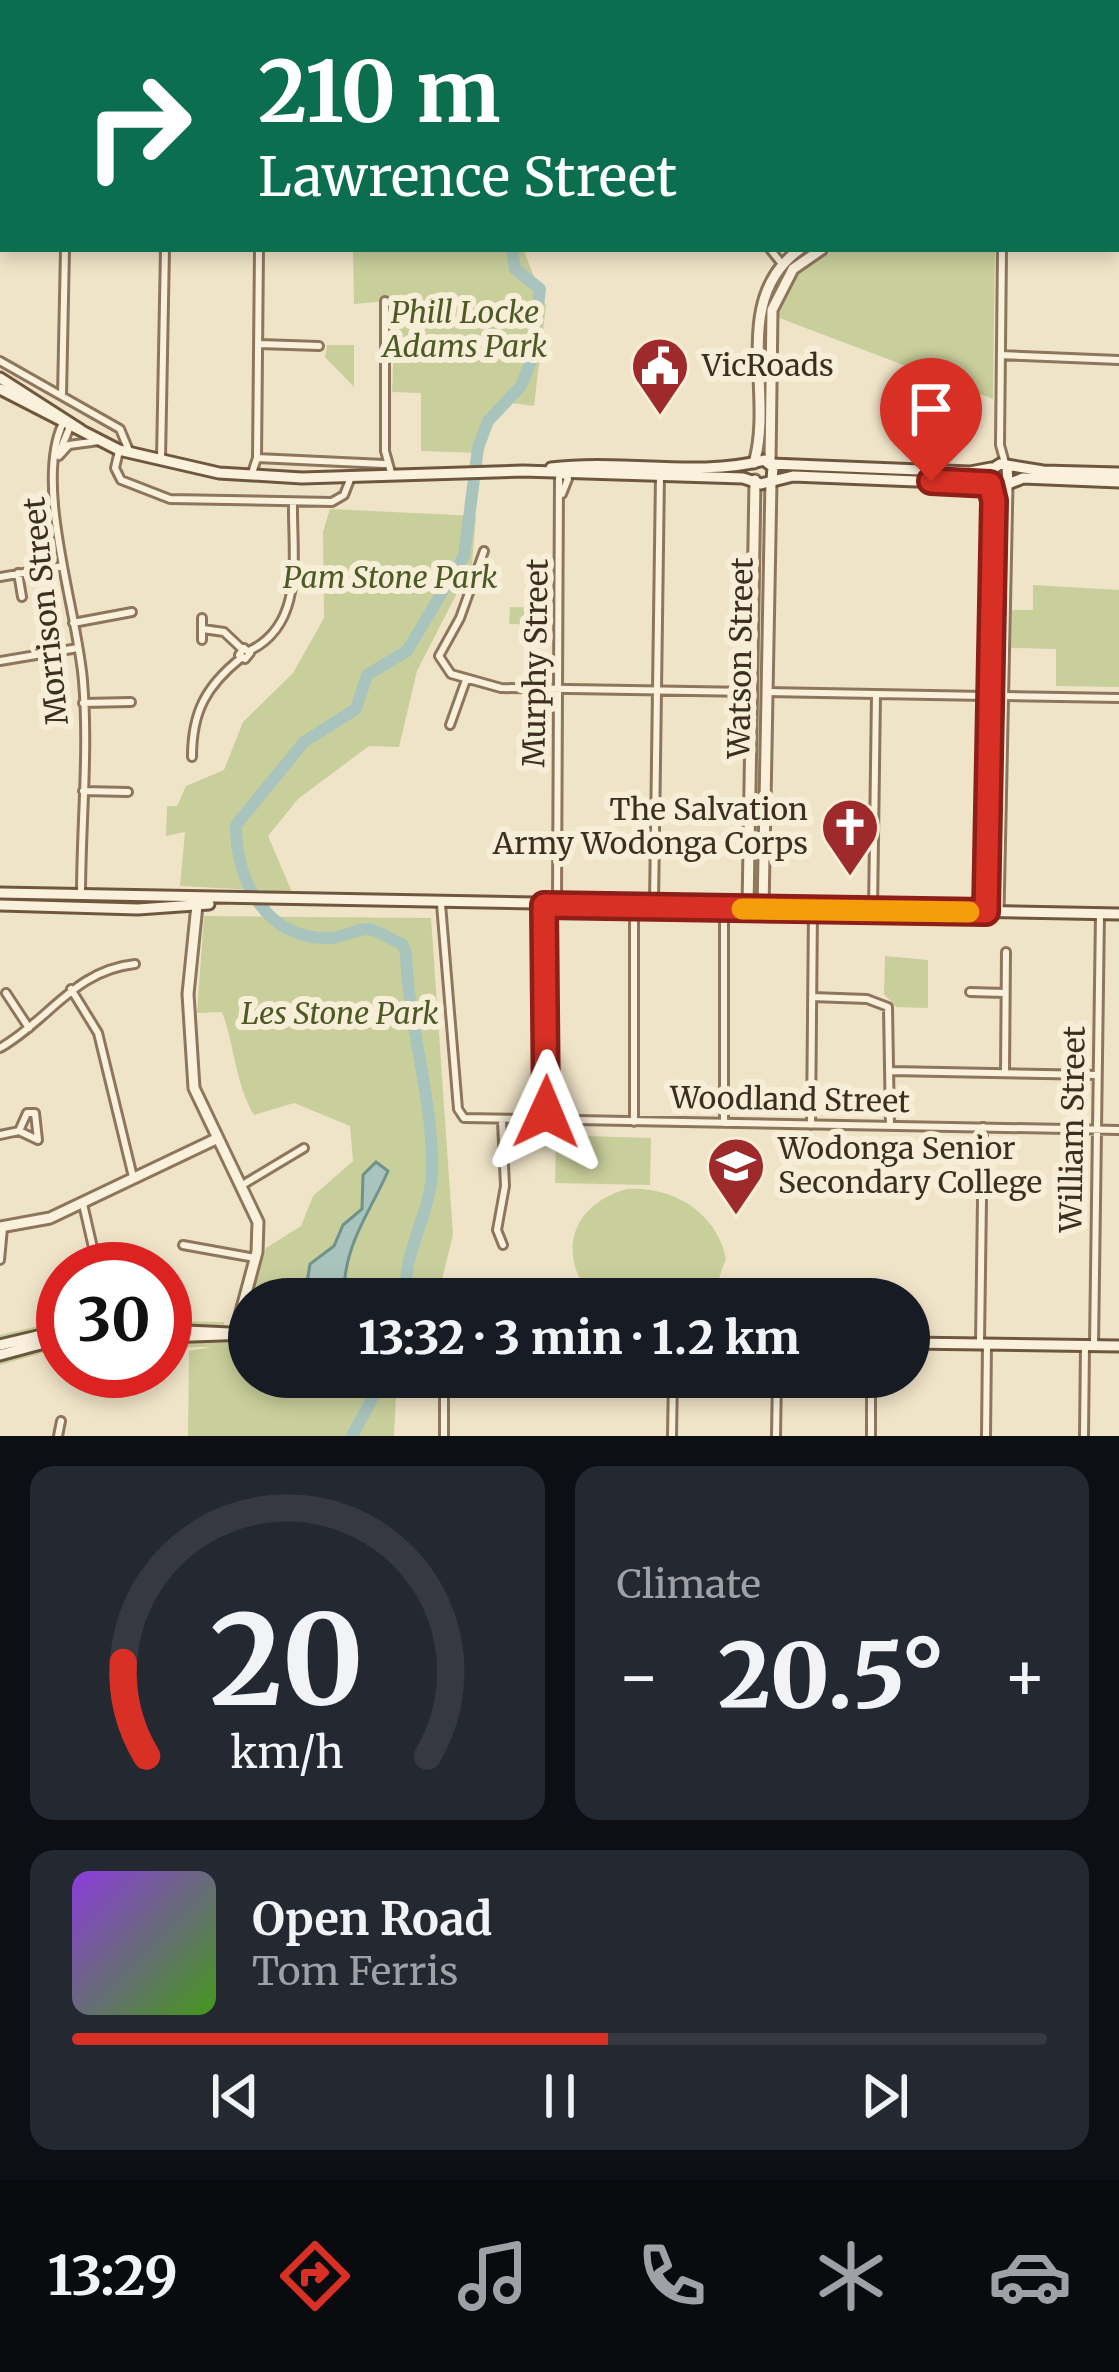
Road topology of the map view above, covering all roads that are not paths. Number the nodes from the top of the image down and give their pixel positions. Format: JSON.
{"nodes":[{"id":1,"x":65,"y":252,"type":"edge"},
{"id":2,"x":165,"y":252,"type":"edge"},
{"id":3,"x":260,"y":252,"type":"edge"},
{"id":4,"x":1003,"y":252,"type":"edge"},
{"id":5,"x":787,"y":260,"type":"edge"},
{"id":6,"x":396,"y":310,"type":"dead end"},
{"id":7,"x":259,"y":344,"type":"junction"},
{"id":8,"x":319,"y":346,"type":"dead end"},
{"id":9,"x":1001,"y":355,"type":"junction"},
{"id":10,"x":1119,"y":360,"type":"edge"},
{"id":11,"x":0,"y":361,"type":"edge"},
{"id":12,"x":763,"y":369,"type":"junction"},
{"id":13,"x":0,"y":378,"type":"edge"},
{"id":14,"x":0,"y":389,"type":"edge"},
{"id":15,"x":62,"y":396,"type":"junction"},
{"id":16,"x":67,"y":425,"type":"junction"},
{"id":17,"x":95,"y":439,"type":"junction"},
{"id":18,"x":1000,"y":445,"type":"junction"},
{"id":19,"x":385,"y":451,"type":"junction"},
{"id":20,"x":124,"y":452,"type":"junction"},
{"id":21,"x":59,"y":456,"type":"junction"},
{"id":22,"x":257,"y":458,"type":"junction"},
{"id":23,"x":374,"y":460,"type":"junction"},
{"id":24,"x":161,"y":463,"type":"junction"},
{"id":25,"x":771,"y":463,"type":"junction"},
{"id":26,"x":633,"y":464,"type":"junction"},
{"id":27,"x":753,"y":465,"type":"junction"},
{"id":28,"x":57,"y":466,"type":"junction"},
{"id":29,"x":1006,"y":466,"type":"junction"},
{"id":30,"x":991,"y":467,"type":"junction"},
{"id":31,"x":586,"y":469,"type":"junction"},
{"id":32,"x":563,"y":470,"type":"junction"},
{"id":33,"x":1119,"y":472,"type":"edge"},
{"id":34,"x":390,"y":473,"type":"junction"},
{"id":35,"x":637,"y":476,"type":"junction"},
{"id":36,"x":660,"y":476,"type":"junction"},
{"id":37,"x":257,"y":477,"type":"junction"},
{"id":38,"x":351,"y":477,"type":"junction"},
{"id":39,"x":754,"y":480,"type":"junction"},
{"id":40,"x":771,"y":480,"type":"junction"},
{"id":41,"x":1119,"y":482,"type":"edge"},
{"id":42,"x":990,"y":485,"type":"junction"},
{"id":43,"x":1008,"y":485,"type":"junction"},
{"id":44,"x":293,"y":502,"type":"junction"},
{"id":45,"x":761,"y":529,"type":"junction"},
{"id":46,"x":998,"y":540,"type":"junction"},
{"id":47,"x":484,"y":551,"type":"dead end"},
{"id":48,"x":63,"y":566,"type":"junction"},
{"id":49,"x":18,"y":574,"type":"junction"},
{"id":50,"x":0,"y":577,"type":"edge"},
{"id":51,"x":997,"y":579,"type":"junction"},
{"id":52,"x":22,"y":597,"type":"dead end"},
{"id":53,"x":132,"y":612,"type":"dead end"},
{"id":54,"x":202,"y":618,"type":"dead end"},
{"id":55,"x":73,"y":623,"type":"junction"},
{"id":56,"x":202,"y":629,"type":"junction"},
{"id":57,"x":202,"y":640,"type":"dead end"},
{"id":58,"x":78,"y":648,"type":"junction"},
{"id":59,"x":244,"y":653,"type":"junction"},
{"id":60,"x":0,"y":662,"type":"edge"},
{"id":61,"x":759,"y":670,"type":"junction"},
{"id":62,"x":990,"y":670,"type":"junction"},
{"id":63,"x":1003,"y":670,"type":"junction"},
{"id":64,"x":466,"y":680,"type":"junction"},
{"id":65,"x":559,"y":689,"type":"junction"},
{"id":66,"x":657,"y":691,"type":"junction"},
{"id":67,"x":752,"y":692,"type":"junction"},
{"id":68,"x":765,"y":692,"type":"junction"},
{"id":69,"x":876,"y":695,"type":"junction"},
{"id":70,"x":996,"y":696,"type":"junction"},
{"id":71,"x":1119,"y":698,"type":"edge"},
{"id":72,"x":131,"y":702,"type":"dead end"},
{"id":73,"x":83,"y":703,"type":"junction"},
{"id":74,"x":758,"y":716,"type":"junction"},
{"id":75,"x":450,"y":725,"type":"dead end"},
{"id":76,"x":192,"y":757,"type":"dead end"},
{"id":77,"x":83,"y":791,"type":"junction"},
{"id":78,"x":128,"y":792,"type":"dead end"},
{"id":79,"x":748,"y":878,"type":"junction"},
{"id":80,"x":763,"y":879,"type":"junction"},
{"id":81,"x":0,"y":893,"type":"edge"},
{"id":82,"x":81,"y":901,"type":"junction"},
{"id":83,"x":441,"y":904,"type":"junction"},
{"id":84,"x":0,"y":905,"type":"edge"},
{"id":85,"x":544,"y":905,"type":"junction"},
{"id":86,"x":192,"y":906,"type":"junction"},
{"id":87,"x":557,"y":906,"type":"junction"},
{"id":88,"x":634,"y":908,"type":"junction"},
{"id":89,"x":653,"y":908,"type":"junction"},
{"id":90,"x":724,"y":908,"type":"junction"},
{"id":91,"x":748,"y":909,"type":"junction"},
{"id":92,"x":763,"y":909,"type":"junction"},
{"id":93,"x":813,"y":910,"type":"junction"},
{"id":94,"x":873,"y":911,"type":"junction"},
{"id":95,"x":992,"y":912,"type":"junction"},
{"id":96,"x":1100,"y":914,"type":"junction"},
{"id":97,"x":1119,"y":914,"type":"edge"},
{"id":98,"x":1006,"y":952,"type":"dead end"},
{"id":99,"x":135,"y":964,"type":"dead end"},
{"id":100,"x":71,"y":989,"type":"junction"},
{"id":101,"x":970,"y":992,"type":"dead end"},
{"id":102,"x":6,"y":993,"type":"dead end"},
{"id":103,"x":1005,"y":993,"type":"junction"},
{"id":104,"x":812,"y":997,"type":"junction"},
{"id":105,"x":29,"y":1028,"type":"junction"},
{"id":106,"x":0,"y":1048,"type":"edge"},
{"id":107,"x":891,"y":1071,"type":"junction"},
{"id":108,"x":1005,"y":1073,"type":"junction"},
{"id":109,"x":1098,"y":1075,"type":"junction"},
{"id":110,"x":546,"y":1120,"type":"junction"},
{"id":111,"x":502,"y":1121,"type":"junction"},
{"id":112,"x":634,"y":1122,"type":"junction"},
{"id":113,"x":724,"y":1123,"type":"junction"},
{"id":114,"x":811,"y":1125,"type":"junction"},
{"id":115,"x":890,"y":1126,"type":"junction"},
{"id":116,"x":983,"y":1127,"type":"junction"},
{"id":117,"x":1097,"y":1129,"type":"junction"},
{"id":118,"x":1119,"y":1130,"type":"edge"},
{"id":119,"x":20,"y":1131,"type":"junction"},
{"id":120,"x":0,"y":1135,"type":"edge"},
{"id":121,"x":216,"y":1139,"type":"junction"},
{"id":122,"x":304,"y":1148,"type":"dead end"},
{"id":123,"x":134,"y":1179,"type":"junction"},
{"id":124,"x":244,"y":1184,"type":"junction"},
{"id":125,"x":83,"y":1204,"type":"junction"},
{"id":126,"x":2,"y":1227,"type":"edge"},
{"id":127,"x":92,"y":1242,"type":"edge"},
{"id":128,"x":503,"y":1245,"type":"dead end"},
{"id":129,"x":192,"y":1247,"type":"edge"},
{"id":130,"x":255,"y":1258,"type":"junction"},
{"id":131,"x":0,"y":1260,"type":"edge"},
{"id":132,"x":250,"y":1278,"type":"edge"},
{"id":133,"x":192,"y":1334,"type":"edge"},
{"id":134,"x":228,"y":1334,"type":"edge"},
{"id":135,"x":36,"y":1339,"type":"edge"},
{"id":136,"x":36,"y":1343,"type":"edge"},
{"id":137,"x":930,"y":1343,"type":"edge"},
{"id":138,"x":983,"y":1344,"type":"junction"},
{"id":139,"x":0,"y":1345,"type":"edge"},
{"id":140,"x":1090,"y":1346,"type":"junction"},
{"id":141,"x":1119,"y":1346,"type":"edge"},
{"id":142,"x":0,"y":1355,"type":"edge"},
{"id":143,"x":444,"y":1398,"type":"edge"},
{"id":144,"x":673,"y":1398,"type":"edge"},
{"id":145,"x":777,"y":1398,"type":"edge"},
{"id":146,"x":871,"y":1398,"type":"edge"},
{"id":147,"x":61,"y":1421,"type":"dead end"},
{"id":148,"x":58,"y":1436,"type":"edge"},
{"id":149,"x":444,"y":1436,"type":"edge"},
{"id":150,"x":672,"y":1436,"type":"edge"},
{"id":151,"x":776,"y":1436,"type":"edge"},
{"id":152,"x":871,"y":1436,"type":"edge"},
{"id":153,"x":986,"y":1436,"type":"edge"},
{"id":154,"x":1084,"y":1436,"type":"edge"}],
"edges":[{"from":1,"to":15,"type":"street"},
{"from":2,"to":24,"type":"street"},
{"from":3,"to":7,"type":"street"},
{"from":4,"to":9,"type":"street"},
{"from":5,"to":12,"type":"main road"},
{"from":6,"to":19,"type":"street"},
{"from":7,"to":8,"type":"street"},
{"from":7,"to":22,"type":"street"},
{"from":9,"to":10,"type":"street"},
{"from":9,"to":18,"type":"street"},
{"from":11,"to":15,"type":"street"},
{"from":12,"to":25,"type":"main road"},
{"from":12,"to":27,"type":"main road"},
{"from":13,"to":16,"type":"main road"},
{"from":14,"to":16,"type":"main road"},
{"from":15,"to":20,"type":"street"},
{"from":16,"to":17,"type":"main road"},
{"from":16,"to":21,"type":"street","name":"Morrison Street"},
{"from":16,"to":28,"type":"street","name":"Morrison Street"},
{"from":17,"to":20,"type":"main road"},
{"from":17,"to":21,"type":"street","name":"Morrison Street"},
{"from":18,"to":29,"type":"street"},
{"from":18,"to":30,"type":"street"},
{"from":19,"to":23,"type":"street"},
{"from":19,"to":34,"type":"street"},
{"from":20,"to":24,"type":"main road"},
{"from":20,"to":44,"type":"street"},
{"from":21,"to":28,"type":"street","name":"Morrison Street"},
{"from":22,"to":23,"type":"street"},
{"from":22,"to":37,"type":"street"},
{"from":23,"to":34,"type":"street"},
{"from":24,"to":37,"type":"main road"},
{"from":25,"to":27,"type":"main road"},
{"from":25,"to":30,"type":"main road"},
{"from":25,"to":40,"type":"main road","name":"Watson Street"},
{"from":26,"to":27,"type":"main road"},
{"from":26,"to":31,"type":"main road"},
{"from":26,"to":35,"type":"main road"},
{"from":27,"to":39,"type":"main road","name":"Watson Street"},
{"from":28,"to":48,"type":"street","name":"Morrison Street"},
{"from":29,"to":30,"type":"main road"},
{"from":29,"to":33,"type":"main road"},
{"from":29,"to":43,"type":"main road"},
{"from":30,"to":42,"type":"main road"},
{"from":31,"to":32,"type":"main road"},
{"from":31,"to":35,"type":"main road"},
{"from":32,"to":34,"type":"main road"},
{"from":32,"to":65,"type":"street","name":"Murphy Street"},
{"from":34,"to":38,"type":"main road"},
{"from":35,"to":36,"type":"main road"},
{"from":36,"to":39,"type":"main road"},
{"from":36,"to":66,"type":"street"},
{"from":37,"to":38,"type":"main road"},
{"from":38,"to":44,"type":"street"},
{"from":39,"to":40,"type":"main road"},
{"from":39,"to":45,"type":"main road","name":"Watson Street"},
{"from":40,"to":42,"type":"main road"},
{"from":40,"to":45,"type":"main road","name":"Watson Street"},
{"from":41,"to":43,"type":"main road"},
{"from":42,"to":43,"type":"main road"},
{"from":42,"to":46,"type":"main road"},
{"from":43,"to":46,"type":"main road"},
{"from":44,"to":59,"type":"street"},
{"from":45,"to":61,"type":"main road","name":"Watson Street"},
{"from":46,"to":51,"type":"main road"},
{"from":47,"to":64,"type":"street"},
{"from":48,"to":49,"type":"street"},
{"from":48,"to":55,"type":"street","name":"Morrison Street"},
{"from":49,"to":50,"type":"street"},
{"from":49,"to":52,"type":"street"},
{"from":51,"to":62,"type":"main road"},
{"from":51,"to":63,"type":"main road"},
{"from":53,"to":55,"type":"street"},
{"from":54,"to":56,"type":"street"},
{"from":55,"to":58,"type":"street","name":"Morrison Street"},
{"from":56,"to":57,"type":"street"},
{"from":56,"to":59,"type":"street"},
{"from":58,"to":60,"type":"street"},
{"from":58,"to":73,"type":"street","name":"Morrison Street"},
{"from":59,"to":76,"type":"street"},
{"from":61,"to":67,"type":"main road","name":"Watson Street"},
{"from":61,"to":68,"type":"main road","name":"Watson Street"},
{"from":62,"to":63,"type":"main road"},
{"from":62,"to":70,"type":"main road"},
{"from":63,"to":70,"type":"main road"},
{"from":64,"to":65,"type":"street"},
{"from":64,"to":75,"type":"street"},
{"from":65,"to":66,"type":"street"},
{"from":65,"to":87,"type":"street","name":"Murphy Street"},
{"from":66,"to":67,"type":"street"},
{"from":66,"to":89,"type":"street"},
{"from":67,"to":68,"type":"main road"},
{"from":67,"to":74,"type":"main road","name":"Watson Street"},
{"from":68,"to":69,"type":"street"},
{"from":68,"to":74,"type":"main road","name":"Watson Street"},
{"from":69,"to":70,"type":"street"},
{"from":69,"to":94,"type":"street"},
{"from":70,"to":71,"type":"street"},
{"from":70,"to":95,"type":"main road"},
{"from":72,"to":73,"type":"street"},
{"from":73,"to":77,"type":"street","name":"Morrison Street"},
{"from":74,"to":79,"type":"main road","name":"Watson Street"},
{"from":74,"to":80,"type":"main road","name":"Watson Street"},
{"from":77,"to":78,"type":"street"},
{"from":77,"to":82,"type":"street","name":"Morrison Street"},
{"from":79,"to":80,"type":"main road"},
{"from":79,"to":91,"type":"main road","name":"Watson Street"},
{"from":80,"to":92,"type":"main road","name":"Watson Street"},
{"from":81,"to":82,"type":"main road"},
{"from":82,"to":84,"type":"main road"},
{"from":82,"to":86,"type":"main road"},
{"from":83,"to":85,"type":"main road"},
{"from":83,"to":86,"type":"main road"},
{"from":83,"to":111,"type":"street","name":"Woodland Street"},
{"from":85,"to":87,"type":"main road"},
{"from":85,"to":110,"type":"street"},
{"from":86,"to":121,"type":"main road"},
{"from":87,"to":88,"type":"main road"},
{"from":88,"to":89,"type":"main road"},
{"from":88,"to":112,"type":"street"},
{"from":89,"to":90,"type":"main road"},
{"from":90,"to":91,"type":"main road"},
{"from":90,"to":113,"type":"street"},
{"from":91,"to":92,"type":"main road"},
{"from":92,"to":93,"type":"main road"},
{"from":93,"to":94,"type":"main road"},
{"from":93,"to":104,"type":"street"},
{"from":94,"to":95,"type":"main road"},
{"from":95,"to":96,"type":"main road"},
{"from":96,"to":97,"type":"main road"},
{"from":96,"to":109,"type":"street","name":"William Street"},
{"from":98,"to":103,"type":"street"},
{"from":99,"to":100,"type":"street"},
{"from":100,"to":105,"type":"street"},
{"from":100,"to":123,"type":"street"},
{"from":101,"to":103,"type":"street"},
{"from":102,"to":105,"type":"street"},
{"from":103,"to":108,"type":"street"},
{"from":104,"to":107,"type":"street"},
{"from":104,"to":114,"type":"street"},
{"from":105,"to":106,"type":"street"},
{"from":107,"to":108,"type":"street"},
{"from":107,"to":115,"type":"street"},
{"from":108,"to":109,"type":"street"},
{"from":109,"to":117,"type":"street","name":"William Street"},
{"from":110,"to":111,"type":"street","name":"Woodland Street"},
{"from":110,"to":112,"type":"street","name":"Woodland Street"},
{"from":111,"to":128,"type":"street"},
{"from":112,"to":113,"type":"street","name":"Woodland Street"},
{"from":113,"to":114,"type":"street","name":"Woodland Street"},
{"from":114,"to":115,"type":"street","name":"Woodland Street"},
{"from":115,"to":116,"type":"street","name":"Woodland Street"},
{"from":116,"to":117,"type":"street","name":"Woodland Street"},
{"from":116,"to":138,"type":"street"},
{"from":117,"to":118,"type":"street","name":"Woodland Street"},
{"from":117,"to":140,"type":"street","name":"William Street"},
{"from":119,"to":119,"type":"street"},
{"from":119,"to":120,"type":"street"},
{"from":121,"to":123,"type":"main road"},
{"from":121,"to":124,"type":"main road"},
{"from":122,"to":124,"type":"street"},
{"from":123,"to":125,"type":"main road"},
{"from":124,"to":130,"type":"main road"},
{"from":125,"to":126,"type":"main road"},
{"from":125,"to":127,"type":"street"},
{"from":126,"to":131,"type":"street"},
{"from":129,"to":130,"type":"street"},
{"from":130,"to":132,"type":"main road"},
{"from":133,"to":134,"type":"main road"},
{"from":135,"to":139,"type":"main road"},
{"from":136,"to":142,"type":"main road"},
{"from":137,"to":138,"type":"main road"},
{"from":138,"to":140,"type":"main road"},
{"from":138,"to":153,"type":"street"},
{"from":140,"to":141,"type":"main road"},
{"from":140,"to":154,"type":"street","name":"William Street"},
{"from":143,"to":149,"type":"street"},
{"from":144,"to":150,"type":"street"},
{"from":145,"to":151,"type":"street"},
{"from":146,"to":152,"type":"street"},
{"from":147,"to":148,"type":"street"}]}
